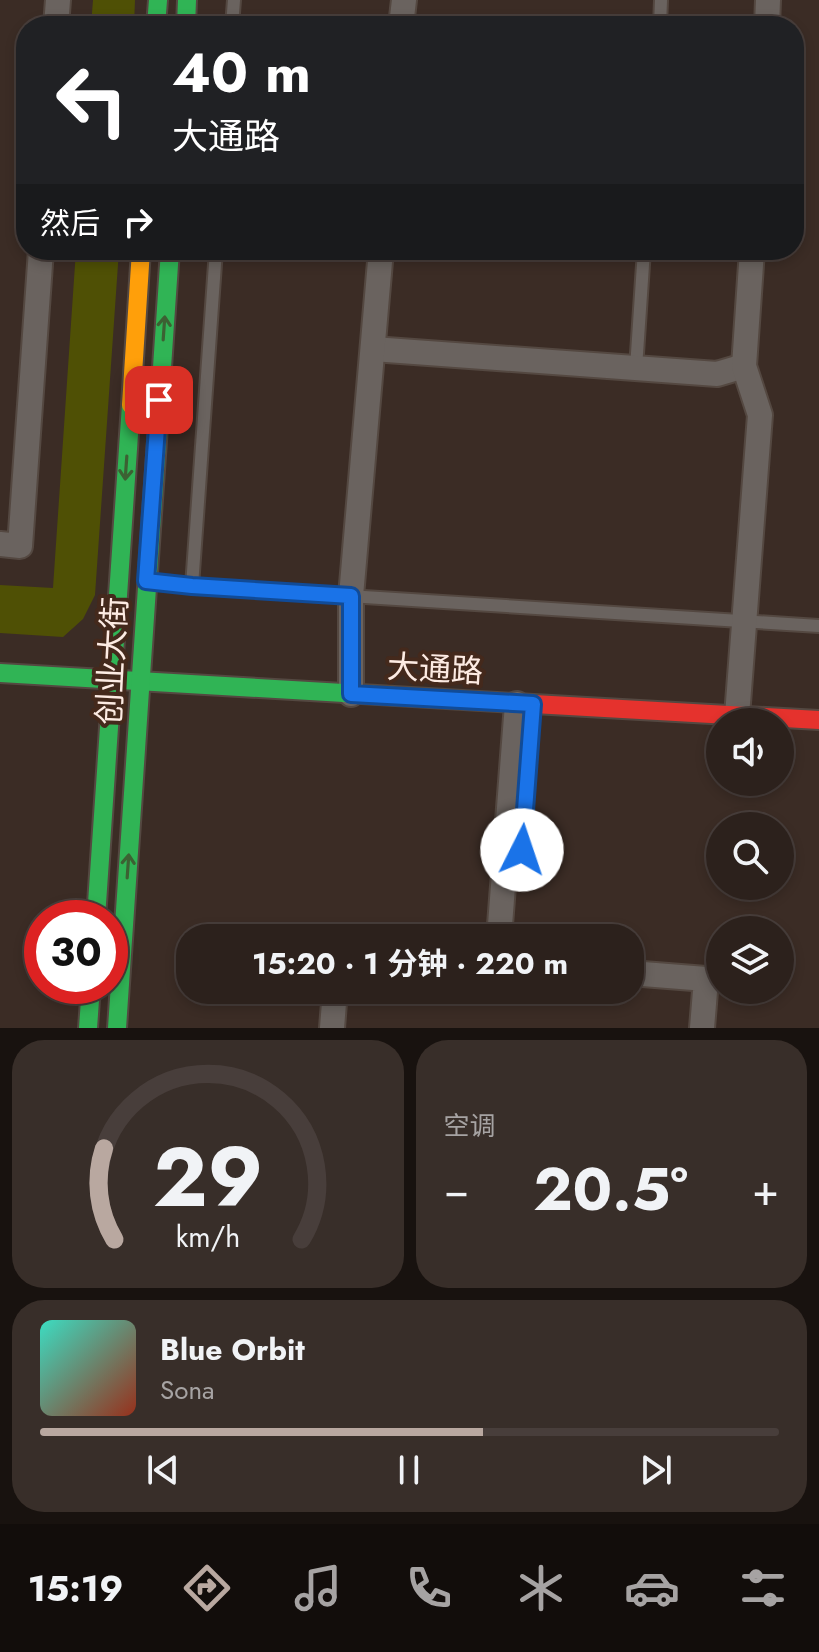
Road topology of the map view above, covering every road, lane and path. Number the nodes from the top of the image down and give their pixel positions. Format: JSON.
{"nodes":[{"id":1,"x":40,"y":260,"type":"edge"},
{"id":2,"x":140,"y":260,"type":"edge"},
{"id":3,"x":169,"y":260,"type":"edge"},
{"id":4,"x":215,"y":260,"type":"edge"},
{"id":5,"x":380,"y":260,"type":"edge"},
{"id":6,"x":643,"y":260,"type":"edge"},
{"id":7,"x":751,"y":260,"type":"edge"},
{"id":8,"x":373,"y":349,"type":"junction"},
{"id":9,"x":744,"y":366,"type":"junction"},
{"id":10,"x":636,"y":368,"type":"junction"},
{"id":11,"x":0,"y":544,"type":"edge"},
{"id":12,"x":146,"y":581,"type":"junction"},
{"id":13,"x":192,"y":586,"type":"junction"},
{"id":14,"x":351,"y":596,"type":"junction"},
{"id":15,"x":744,"y":621,"type":"junction"},
{"id":16,"x":819,"y":626,"type":"edge"},
{"id":17,"x":0,"y":673,"type":"edge"},
{"id":18,"x":112,"y":681,"type":"junction"},
{"id":19,"x":141,"y":683,"type":"junction"},
{"id":20,"x":351,"y":694,"type":"junction"},
{"id":21,"x":525,"y":704,"type":"junction"},
{"id":22,"x":738,"y":708,"type":"edge"},
{"id":23,"x":706,"y":714,"type":"edge"},
{"id":24,"x":794,"y":719,"type":"edge"},
{"id":25,"x":819,"y":720,"type":"edge"},
{"id":26,"x":97,"y":900,"type":"edge"},
{"id":27,"x":501,"y":924,"type":"edge"},
{"id":28,"x":517,"y":924,"type":"edge"},
{"id":29,"x":644,"y":974,"type":"edge"},
{"id":30,"x":90,"y":1004,"type":"edge"},
{"id":31,"x":334,"y":1004,"type":"edge"},
{"id":32,"x":88,"y":1028,"type":"edge"},
{"id":33,"x":117,"y":1028,"type":"edge"},
{"id":34,"x":332,"y":1028,"type":"edge"},
{"id":35,"x":702,"y":1028,"type":"edge"}],
"edges":[{"from":1,"to":11,"type":"street"},
{"from":2,"to":18,"type":"street","name":"创业大街","one_way":true},
{"from":12,"to":3,"type":"street","name":"创业大街","one_way":true},
{"from":4,"to":13,"type":"lane"},
{"from":5,"to":8,"type":"street"},
{"from":6,"to":10,"type":"lane"},
{"from":7,"to":9,"type":"street"},
{"from":8,"to":10,"type":"street"},
{"from":8,"to":14,"type":"street"},
{"from":9,"to":10,"type":"street"},
{"from":9,"to":15,"type":"street"},
{"from":12,"to":13,"type":"lane"},
{"from":12,"to":19,"type":"street","name":"创业大街"},
{"from":13,"to":14,"type":"lane"},
{"from":14,"to":15,"type":"lane"},
{"from":14,"to":20,"type":"street"},
{"from":15,"to":16,"type":"lane"},
{"from":15,"to":22,"type":"street"},
{"from":17,"to":18,"type":"street","name":"大通路"},
{"from":18,"to":19,"type":"street","name":"大通路"},
{"from":18,"to":26,"type":"street","name":"创业大街"},
{"from":19,"to":20,"type":"street","name":"大通路"},
{"from":33,"to":19,"type":"street","name":"创业大街","one_way":true},
{"from":20,"to":21,"type":"street","name":"大通路"},
{"from":21,"to":23,"type":"street","name":"大通路"},
{"from":21,"to":27,"type":"street"},
{"from":21,"to":28,"type":"street"},
{"from":24,"to":25,"type":"street","name":"大通路"},
{"from":29,"to":35,"type":"street"},
{"from":30,"to":32,"type":"street"},
{"from":31,"to":34,"type":"street"}]}
